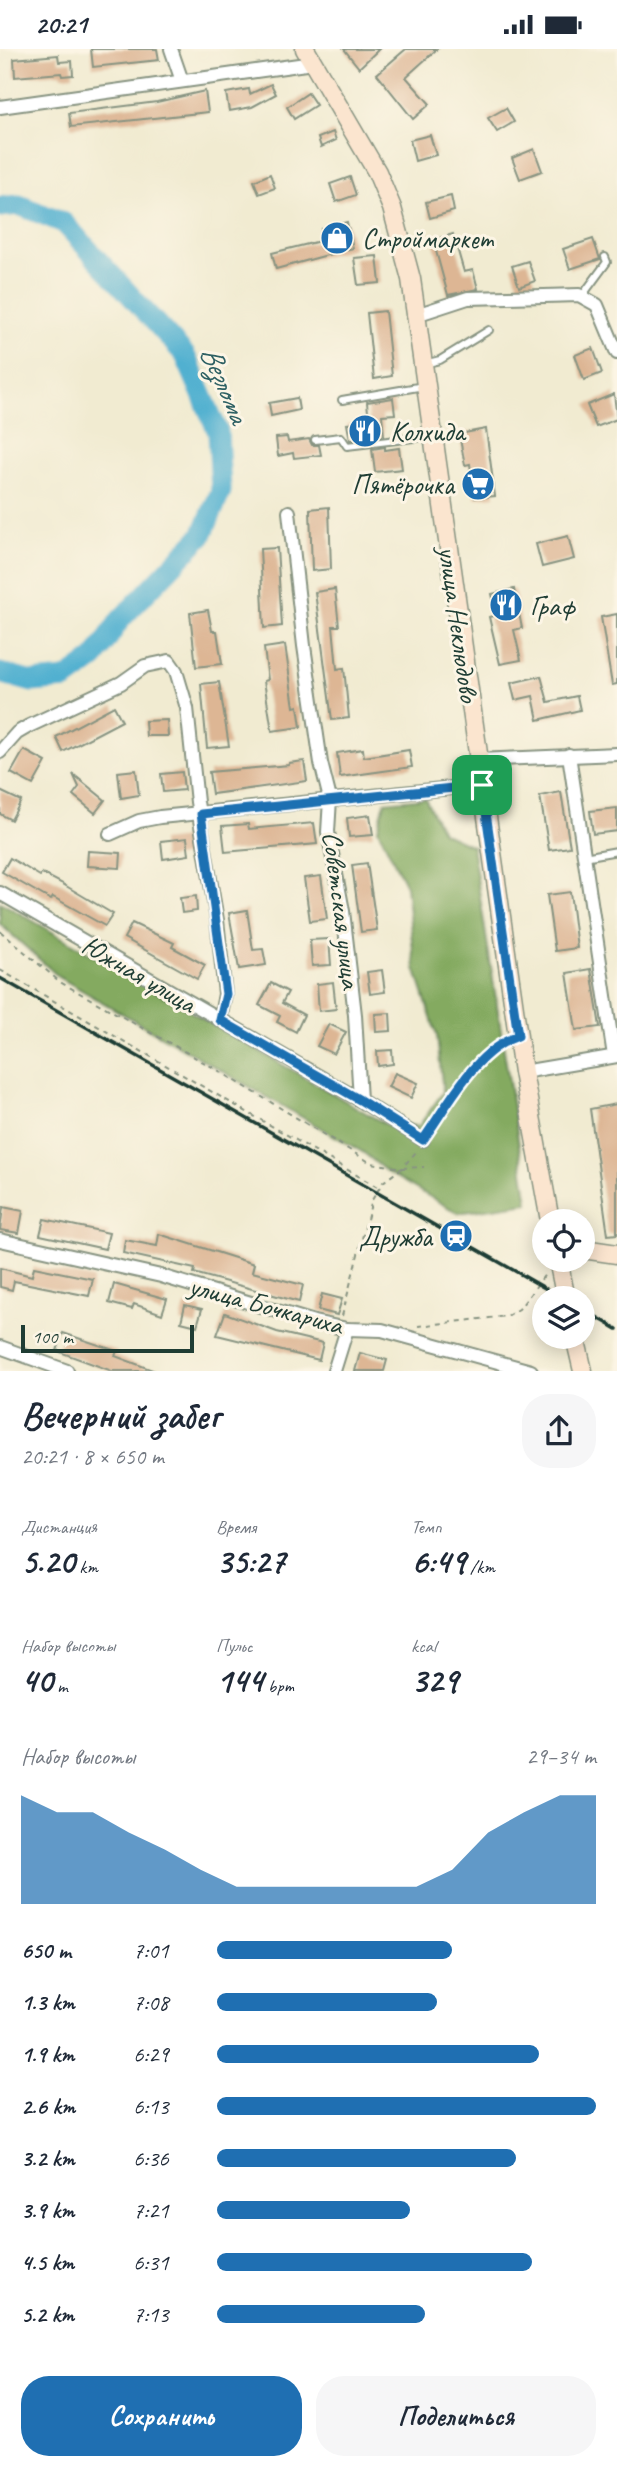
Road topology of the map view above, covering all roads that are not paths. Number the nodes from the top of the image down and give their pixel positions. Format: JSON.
{"nodes":[{"id":1,"x":171,"y":49,"type":"edge"},
{"id":2,"x":309,"y":56,"type":"edge"},
{"id":3,"x":182,"y":81,"type":"junction"},
{"id":4,"x":0,"y":107,"type":"edge"},
{"id":5,"x":606,"y":257,"type":"dead end"},
{"id":6,"x":582,"y":296,"type":"junction"},
{"id":7,"x":416,"y":315,"type":"junction"},
{"id":8,"x":489,"y":330,"type":"dead end"},
{"id":9,"x":617,"y":353,"type":"edge"},
{"id":10,"x":422,"y":364,"type":"junction"},
{"id":11,"x":425,"y":386,"type":"junction"},
{"id":12,"x":342,"y":400,"type":"dead end"},
{"id":13,"x":432,"y":436,"type":"junction"},
{"id":14,"x":315,"y":440,"type":"dead end"},
{"id":15,"x":289,"y":512,"type":"dead end"},
{"id":16,"x":0,"y":752,"type":"edge"},
{"id":17,"x":617,"y":754,"type":"edge"},
{"id":18,"x":569,"y":755,"type":"junction"},
{"id":19,"x":478,"y":760,"type":"junction"},
{"id":20,"x":482,"y":785,"type":"junction"},
{"id":21,"x":330,"y":799,"type":"junction"},
{"id":22,"x":201,"y":814,"type":"junction"},
{"id":23,"x":110,"y":834,"type":"dead end"},
{"id":24,"x":617,"y":851,"type":"edge"},
{"id":25,"x":584,"y":857,"type":"junction"},
{"id":26,"x":0,"y":893,"type":"edge"},
{"id":27,"x":611,"y":990,"type":"edge"},
{"id":28,"x":220,"y":1020,"type":"junction"},
{"id":29,"x":616,"y":1056,"type":"edge"},
{"id":30,"x":523,"y":1072,"type":"junction"},
{"id":31,"x":360,"y":1100,"type":"junction"},
{"id":32,"x":423,"y":1140,"type":"road end"},
{"id":33,"x":548,"y":1209,"type":"edge"},
{"id":34,"x":0,"y":1240,"type":"edge"},
{"id":35,"x":595,"y":1251,"type":"edge"},
{"id":36,"x":617,"y":1254,"type":"edge"},
{"id":37,"x":343,"y":1328,"type":"junction"},
{"id":38,"x":0,"y":1347,"type":"edge"},
{"id":39,"x":578,"y":1349,"type":"edge"},
{"id":40,"x":67,"y":1371,"type":"edge"},
{"id":41,"x":334,"y":1371,"type":"edge"},
{"id":42,"x":531,"y":1371,"type":"edge"},
{"id":43,"x":583,"y":1371,"type":"edge"}],
"edges":[{"from":1,"to":3,"type":"street"},
{"from":2,"to":3,"type":"street"},
{"from":2,"to":7,"type":"main road","name":"улица Неклюдово"},
{"from":3,"to":4,"type":"street"},
{"from":5,"to":6,"type":"lane"},
{"from":6,"to":7,"type":"street"},
{"from":6,"to":9,"type":"street"},
{"from":7,"to":10,"type":"main road","name":"улица Неклюдово"},
{"from":8,"to":10,"type":"lane"},
{"from":10,"to":11,"type":"main road","name":"улица Неклюдово"},
{"from":11,"to":12,"type":"lane"},
{"from":11,"to":13,"type":"main road","name":"улица Неклюдово"},
{"from":13,"to":14,"type":"lane"},
{"from":13,"to":19,"type":"main road","name":"улица Неклюдово"},
{"from":15,"to":21,"type":"street","name":"Советская улица"},
{"from":16,"to":22,"type":"street"},
{"from":17,"to":18,"type":"street"},
{"from":18,"to":19,"type":"street"},
{"from":18,"to":25,"type":"street"},
{"from":19,"to":20,"type":"main road","name":"улица Неклюдово"},
{"from":20,"to":21,"type":"street"},
{"from":20,"to":30,"type":"main road","name":"улица Неклюдово"},
{"from":21,"to":22,"type":"street"},
{"from":21,"to":31,"type":"street","name":"Советская улица"},
{"from":22,"to":23,"type":"street"},
{"from":22,"to":28,"type":"street"},
{"from":24,"to":25,"type":"lane"},
{"from":25,"to":27,"type":"street"},
{"from":26,"to":28,"type":"street","name":"Южная улица"},
{"from":27,"to":29,"type":"street"},
{"from":28,"to":31,"type":"street","name":"Южная улица"},
{"from":29,"to":30,"type":"street"},
{"from":30,"to":33,"type":"main road","name":"улица Неклюдово"},
{"from":31,"to":32,"type":"street","name":"Южная улица"},
{"from":34,"to":37,"type":"street","name":"улица Бочкариха"},
{"from":35,"to":36,"type":"main road"},
{"from":37,"to":41,"type":"street"},
{"from":37,"to":42,"type":"street","name":"улица Бочкариха"},
{"from":38,"to":40,"type":"street"},
{"from":39,"to":43,"type":"main road"}]}
